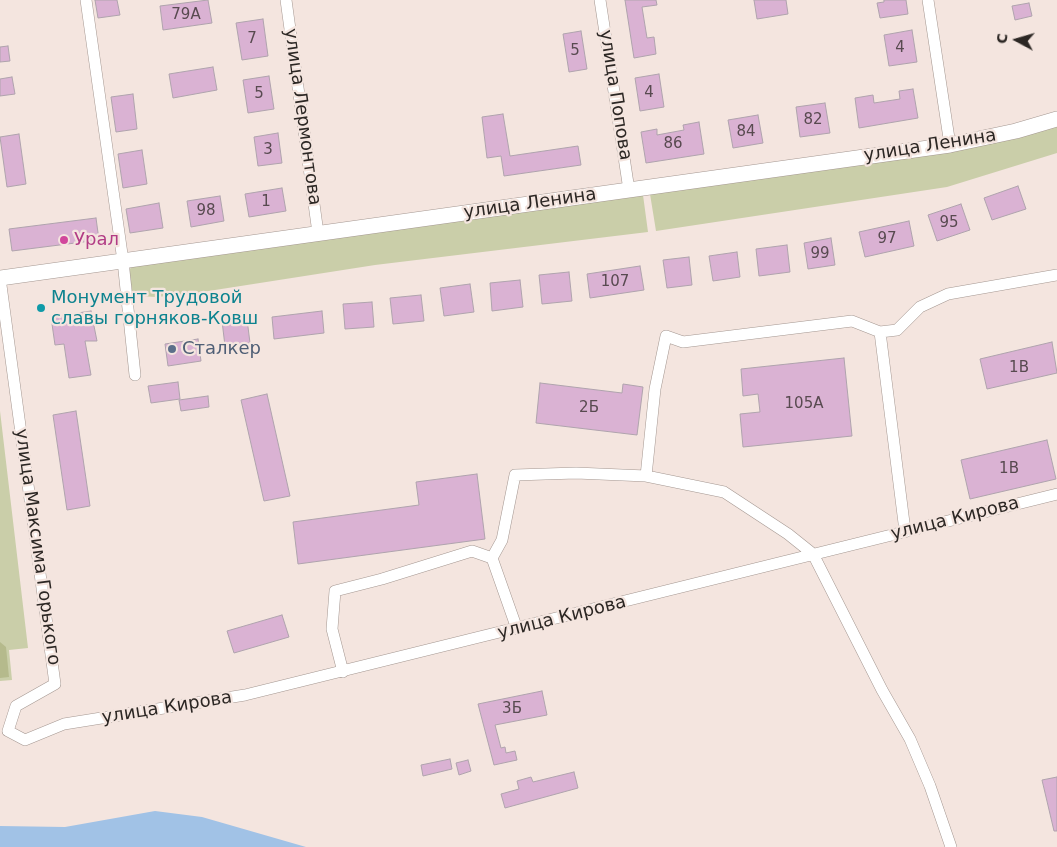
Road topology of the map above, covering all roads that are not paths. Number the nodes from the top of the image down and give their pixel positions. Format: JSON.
{"nodes":[{"id":1,"x":86,"y":0,"type":"edge"},
{"id":2,"x":286,"y":0,"type":"edge"},
{"id":3,"x":600,"y":0,"type":"edge"},
{"id":4,"x":928,"y":0,"type":"edge"},
{"id":5,"x":1057,"y":119,"type":"edge"},
{"id":6,"x":950,"y":144,"type":"junction"},
{"id":7,"x":629,"y":190,"type":"junction"},
{"id":8,"x":318,"y":233,"type":"junction"},
{"id":9,"x":123,"y":262,"type":"junction"},
{"id":10,"x":1057,"y":275,"type":"edge"},
{"id":11,"x":0,"y":278,"type":"edge"},
{"id":12,"x":880,"y":332,"type":"junction"},
{"id":13,"x":136,"y":375,"type":"dead end"},
{"id":14,"x":646,"y":476,"type":"junction"},
{"id":15,"x":1057,"y":494,"type":"edge"},
{"id":16,"x":905,"y":531,"type":"junction"},
{"id":17,"x":813,"y":554,"type":"junction"},
{"id":18,"x":492,"y":558,"type":"junction"},
{"id":19,"x":517,"y":629,"type":"junction"},
{"id":20,"x":343,"y":672,"type":"junction"},
{"id":21,"x":64,"y":724,"type":"joint"},
{"id":22,"x":951,"y":847,"type":"edge"}],
"edges":[{"from":1,"to":9,"type":"street"},
{"from":2,"to":8,"type":"street","name":"улица Лермонтова"},
{"from":3,"to":7,"type":"street","name":"улица Попова"},
{"from":4,"to":6,"type":"street"},
{"from":5,"to":6,"type":"street","name":"улица Ленина"},
{"from":6,"to":7,"type":"street","name":"улица Ленина"},
{"from":7,"to":8,"type":"street","name":"улица Ленина"},
{"from":8,"to":9,"type":"street","name":"улица Ленина"},
{"from":9,"to":11,"type":"street","name":"улица Ленина"},
{"from":9,"to":13,"type":"street"},
{"from":10,"to":12,"type":"street"},
{"from":11,"to":21,"type":"street","name":"улица Максима Горького"},
{"from":12,"to":14,"type":"street"},
{"from":12,"to":16,"type":"street"},
{"from":14,"to":17,"type":"street"},
{"from":14,"to":18,"type":"street"},
{"from":15,"to":16,"type":"street","name":"улица Кирова"},
{"from":16,"to":17,"type":"street","name":"улица Кирова"},
{"from":17,"to":19,"type":"street","name":"улица Кирова"},
{"from":17,"to":22,"type":"street"},
{"from":18,"to":19,"type":"street"},
{"from":18,"to":20,"type":"street"},
{"from":19,"to":20,"type":"street","name":"улица Кирова"},
{"from":20,"to":21,"type":"street","name":"улица Кирова"}]}
